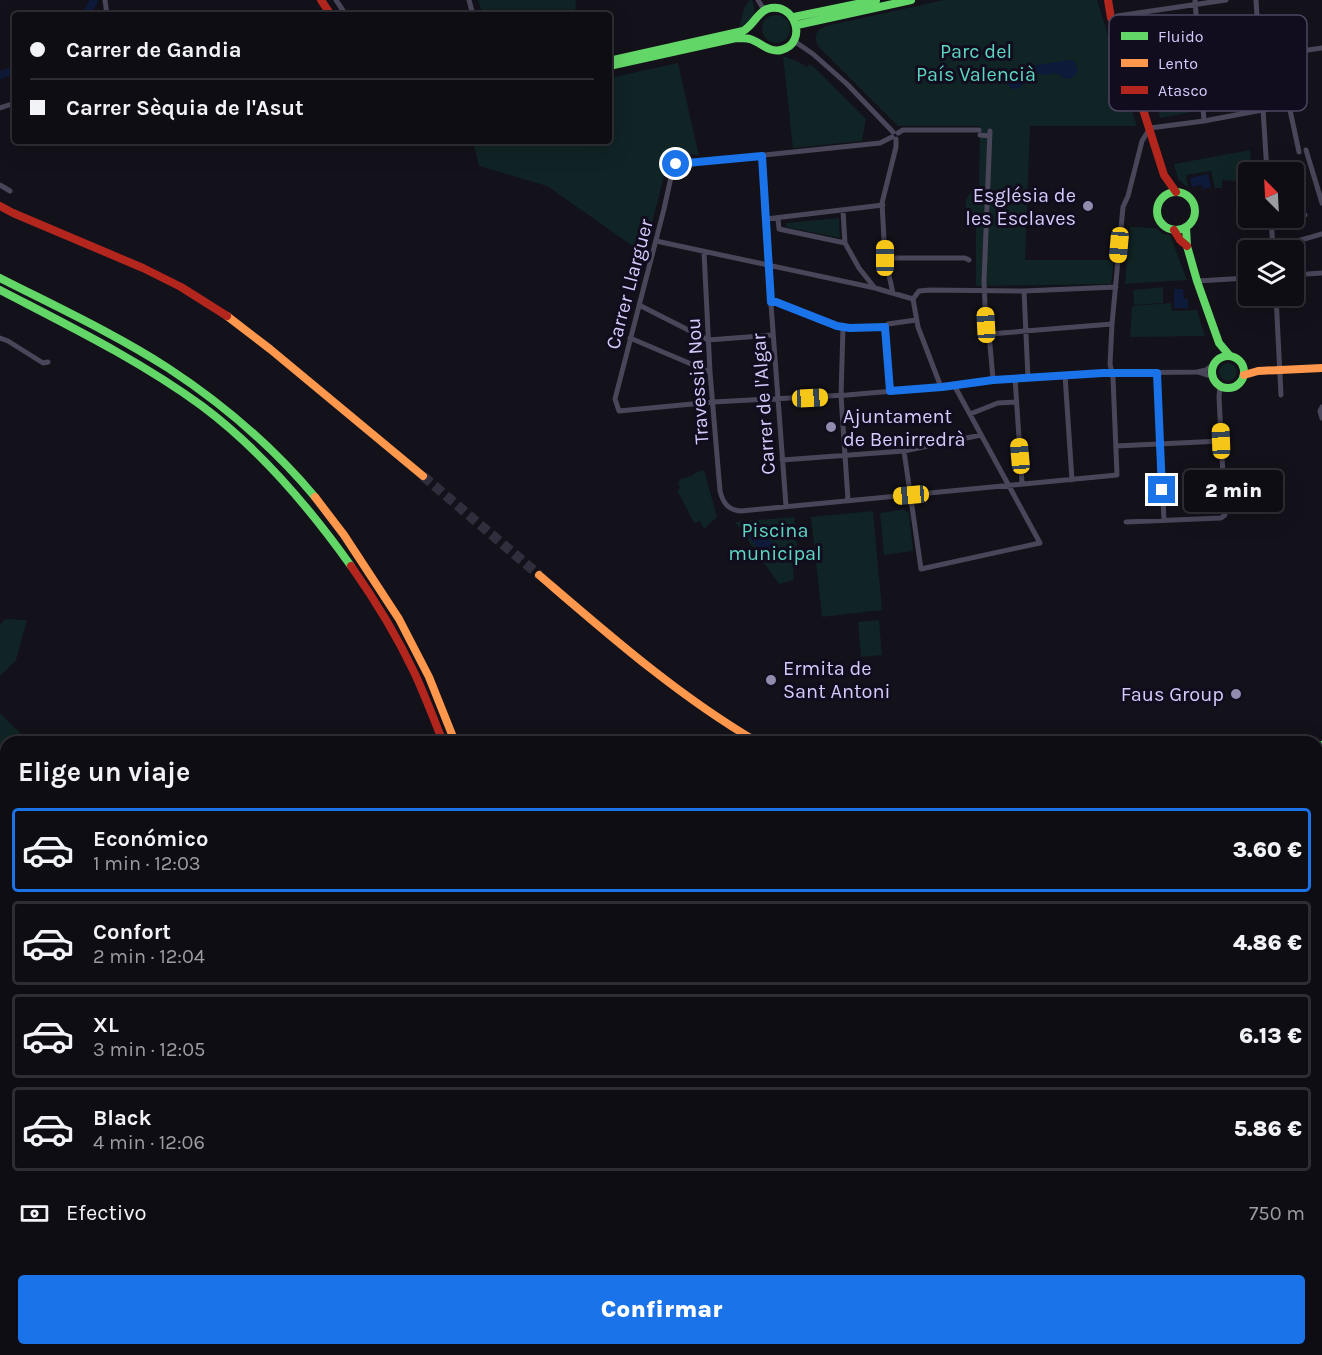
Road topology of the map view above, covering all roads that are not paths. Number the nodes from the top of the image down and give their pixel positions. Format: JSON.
{"nodes":[{"id":1,"x":758,"y":0,"type":"edge"},
{"id":2,"x":876,"y":0,"type":"edge"},
{"id":3,"x":911,"y":0,"type":"edge"},
{"id":4,"x":1226,"y":0,"type":"edge"},
{"id":5,"x":1256,"y":0,"type":"edge"},
{"id":6,"x":1196,"y":2,"type":"edge"},
{"id":7,"x":882,"y":3,"type":"edge"},
{"id":8,"x":1111,"y":8,"type":"edge"},
{"id":9,"x":764,"y":10,"type":"junction"},
{"id":10,"x":1257,"y":15,"type":"edge"},
{"id":11,"x":756,"y":20,"type":"junction"},
{"id":12,"x":796,"y":21,"type":"junction"},
{"id":13,"x":794,"y":41,"type":"junction"},
{"id":14,"x":760,"y":44,"type":"junction"},
{"id":15,"x":1322,"y":48,"type":"edge"},
{"id":16,"x":1307,"y":50,"type":"edge"},
{"id":17,"x":612,"y":60,"type":"edge"},
{"id":18,"x":612,"y":65,"type":"edge"},
{"id":19,"x":1144,"y":111,"type":"edge"},
{"id":20,"x":1203,"y":111,"type":"edge"},
{"id":21,"x":1263,"y":111,"type":"joint"},
{"id":22,"x":1290,"y":111,"type":"edge"},
{"id":23,"x":1204,"y":121,"type":"junction"},
{"id":24,"x":1150,"y":128,"type":"junction"},
{"id":25,"x":894,"y":134,"type":"junction"},
{"id":26,"x":762,"y":156,"type":"junction"},
{"id":27,"x":1266,"y":162,"type":"edge"},
{"id":28,"x":1164,"y":175,"type":"junction"},
{"id":29,"x":0,"y":185,"type":"edge"},
{"id":30,"x":10,"y":191,"type":"dead end"},
{"id":31,"x":1176,"y":192,"type":"junction"},
{"id":32,"x":1161,"y":199,"type":"junction"},
{"id":33,"x":1322,"y":203,"type":"edge"},
{"id":34,"x":883,"y":205,"type":"junction"},
{"id":35,"x":0,"y":206,"type":"edge"},
{"id":36,"x":0,"y":211,"type":"edge"},
{"id":37,"x":843,"y":211,"type":"junction"},
{"id":38,"x":777,"y":218,"type":"junction"},
{"id":39,"x":766,"y":219,"type":"junction"},
{"id":40,"x":1186,"y":227,"type":"junction"},
{"id":41,"x":1174,"y":230,"type":"junction"},
{"id":42,"x":1322,"y":234,"type":"edge"},
{"id":43,"x":67,"y":236,"type":"junction"},
{"id":44,"x":1302,"y":240,"type":"edge"},
{"id":45,"x":656,"y":241,"type":"junction"},
{"id":46,"x":845,"y":243,"type":"junction"},
{"id":47,"x":1187,"y":246,"type":"junction"},
{"id":48,"x":704,"y":252,"type":"junction"},
{"id":49,"x":885,"y":258,"type":"junction"},
{"id":50,"x":969,"y":260,"type":"dead end"},
{"id":51,"x":768,"y":264,"type":"junction"},
{"id":52,"x":1322,"y":273,"type":"edge"},
{"id":53,"x":1304,"y":274,"type":"edge"},
{"id":54,"x":0,"y":278,"type":"edge"},
{"id":55,"x":1238,"y":279,"type":"edge"},
{"id":56,"x":1197,"y":281,"type":"junction"},
{"id":57,"x":1116,"y":287,"type":"junction"},
{"id":58,"x":875,"y":288,"type":"junction"},
{"id":59,"x":0,"y":290,"type":"edge"},
{"id":60,"x":984,"y":291,"type":"junction"},
{"id":61,"x":1024,"y":291,"type":"junction"},
{"id":62,"x":893,"y":293,"type":"junction"},
{"id":63,"x":913,"y":299,"type":"junction"},
{"id":64,"x":771,"y":302,"type":"junction"},
{"id":65,"x":639,"y":305,"type":"junction"},
{"id":66,"x":1277,"y":306,"type":"edge"},
{"id":67,"x":916,"y":320,"type":"junction"},
{"id":68,"x":1112,"y":324,"type":"junction"},
{"id":69,"x":843,"y":327,"type":"junction"},
{"id":70,"x":885,"y":327,"type":"junction"},
{"id":71,"x":1026,"y":330,"type":"junction"},
{"id":72,"x":989,"y":334,"type":"junction"},
{"id":73,"x":773,"y":335,"type":"junction"},
{"id":74,"x":0,"y":338,"type":"edge"},
{"id":75,"x":630,"y":338,"type":"junction"},
{"id":76,"x":708,"y":340,"type":"junction"},
{"id":77,"x":1219,"y":343,"type":"junction"},
{"id":78,"x":1230,"y":356,"type":"junction"},
{"id":79,"x":48,"y":362,"type":"dead end"},
{"id":80,"x":1215,"y":363,"type":"junction"},
{"id":81,"x":1242,"y":363,"type":"junction"},
{"id":82,"x":1322,"y":368,"type":"edge"},
{"id":83,"x":1280,"y":370,"type":"junction"},
{"id":84,"x":1258,"y":371,"type":"junction"},
{"id":85,"x":710,"y":372,"type":"junction"},
{"id":86,"x":1197,"y":372,"type":"junction"},
{"id":87,"x":1111,"y":373,"type":"junction"},
{"id":88,"x":1157,"y":373,"type":"junction"},
{"id":89,"x":1065,"y":375,"type":"junction"},
{"id":90,"x":1244,"y":375,"type":"junction"},
{"id":91,"x":1213,"y":377,"type":"junction"},
{"id":92,"x":1014,"y":378,"type":"junction"},
{"id":93,"x":1028,"y":378,"type":"junction"},
{"id":94,"x":993,"y":380,"type":"junction"},
{"id":95,"x":954,"y":385,"type":"junction"},
{"id":96,"x":942,"y":387,"type":"junction"},
{"id":97,"x":1223,"y":387,"type":"junction"},
{"id":98,"x":890,"y":391,"type":"junction"},
{"id":99,"x":1281,"y":395,"type":"dead end"},
{"id":100,"x":842,"y":396,"type":"junction"},
{"id":101,"x":777,"y":399,"type":"junction"},
{"id":102,"x":713,"y":402,"type":"junction"},
{"id":103,"x":1016,"y":402,"type":"junction"},
{"id":104,"x":1322,"y":406,"type":"edge"},
{"id":105,"x":970,"y":414,"type":"junction"},
{"id":106,"x":1322,"y":418,"type":"edge"},
{"id":107,"x":981,"y":435,"type":"junction"},
{"id":108,"x":1221,"y":441,"type":"junction"},
{"id":109,"x":1160,"y":443,"type":"junction"},
{"id":110,"x":1116,"y":446,"type":"junction"},
{"id":111,"x":904,"y":451,"type":"junction"},
{"id":112,"x":844,"y":455,"type":"junction"},
{"id":113,"x":783,"y":460,"type":"junction"},
{"id":114,"x":423,"y":476,"type":"tunnel mouth"},
{"id":115,"x":1072,"y":480,"type":"junction"},
{"id":116,"x":1022,"y":483,"type":"junction"},
{"id":117,"x":1008,"y":485,"type":"junction"},
{"id":118,"x":911,"y":495,"type":"junction"},
{"id":119,"x":848,"y":500,"type":"junction"},
{"id":120,"x":786,"y":506,"type":"junction"},
{"id":121,"x":1164,"y":520,"type":"junction"},
{"id":122,"x":1126,"y":522,"type":"dead end"},
{"id":123,"x":539,"y":575,"type":"tunnel mouth"},
{"id":124,"x":440,"y":736,"type":"edge"},
{"id":125,"x":453,"y":736,"type":"edge"},
{"id":126,"x":746,"y":736,"type":"edge"}],
"edges":[{"from":1,"to":9,"type":"street"},
{"from":2,"to":12,"type":"main road"},
{"from":3,"to":7,"type":"main road"},
{"from":4,"to":6,"type":"street"},
{"from":5,"to":10,"type":"street"},
{"from":6,"to":8,"type":"street"},
{"from":7,"to":12,"type":"main road"},
{"from":9,"to":11,"type":"main road"},
{"from":9,"to":12,"type":"main road"},
{"from":11,"to":14,"type":"main road"},
{"from":11,"to":17,"type":"main road"},
{"from":12,"to":13,"type":"main road"},
{"from":13,"to":14,"type":"main road"},
{"from":13,"to":25,"type":"street"},
{"from":14,"to":18,"type":"main road"},
{"from":15,"to":16,"type":"street"},
{"from":19,"to":24,"type":"main road"},
{"from":20,"to":23,"type":"street"},
{"from":21,"to":23,"type":"street"},
{"from":21,"to":27,"type":"street"},
{"from":22,"to":33,"type":"street"},
{"from":23,"to":24,"type":"street"},
{"from":24,"to":28,"type":"main road"},
{"from":24,"to":57,"type":"street"},
{"from":25,"to":26,"type":"street"},
{"from":25,"to":34,"type":"street"},
{"from":25,"to":60,"type":"street"},
{"from":26,"to":39,"type":"street","name":"Carrer de l'Algar"},
{"from":26,"to":45,"type":"street","name":"Carrer Llarguer"},
{"from":28,"to":31,"type":"main road"},
{"from":28,"to":32,"type":"main road"},
{"from":29,"to":30,"type":"street"},
{"from":31,"to":32,"type":"main road"},
{"from":31,"to":40,"type":"main road"},
{"from":32,"to":41,"type":"main road"},
{"from":34,"to":37,"type":"street"},
{"from":34,"to":49,"type":"street"},
{"from":35,"to":43,"type":"main road"},
{"from":36,"to":43,"type":"main road"},
{"from":37,"to":38,"type":"street"},
{"from":37,"to":46,"type":"street"},
{"from":38,"to":39,"type":"street"},
{"from":38,"to":46,"type":"street"},
{"from":39,"to":51,"type":"street","name":"Carrer de l'Algar"},
{"from":40,"to":41,"type":"main road"},
{"from":40,"to":47,"type":"main road"},
{"from":41,"to":47,"type":"main road"},
{"from":42,"to":44,"type":"street"},
{"from":43,"to":114,"type":"main road"},
{"from":45,"to":48,"type":"street"},
{"from":45,"to":65,"type":"street","name":"Carrer Llarguer"},
{"from":46,"to":58,"type":"street"},
{"from":47,"to":56,"type":"main road"},
{"from":48,"to":51,"type":"street"},
{"from":48,"to":76,"type":"street","name":"Travessia Nou"},
{"from":49,"to":50,"type":"street"},
{"from":49,"to":62,"type":"street"},
{"from":51,"to":58,"type":"street"},
{"from":51,"to":64,"type":"street","name":"Carrer de l'Algar"},
{"from":52,"to":53,"type":"street"},
{"from":54,"to":125,"type":"main road"},
{"from":55,"to":56,"type":"street"},
{"from":56,"to":77,"type":"main road"},
{"from":57,"to":61,"type":"street"},
{"from":57,"to":68,"type":"street"},
{"from":58,"to":62,"type":"street"},
{"from":59,"to":124,"type":"main road"},
{"from":60,"to":61,"type":"street"},
{"from":60,"to":63,"type":"street"},
{"from":60,"to":72,"type":"street"},
{"from":61,"to":71,"type":"street"},
{"from":62,"to":63,"type":"street"},
{"from":63,"to":67,"type":"street"},
{"from":64,"to":69,"type":"street"},
{"from":64,"to":73,"type":"street","name":"Carrer de l'Algar"},
{"from":65,"to":75,"type":"street","name":"Carrer Llarguer"},
{"from":65,"to":76,"type":"street"},
{"from":66,"to":83,"type":"street"},
{"from":67,"to":70,"type":"street"},
{"from":67,"to":96,"type":"street"},
{"from":68,"to":71,"type":"street"},
{"from":68,"to":87,"type":"street"},
{"from":69,"to":70,"type":"street"},
{"from":69,"to":100,"type":"street"},
{"from":70,"to":98,"type":"street"},
{"from":71,"to":72,"type":"street"},
{"from":71,"to":93,"type":"street"},
{"from":72,"to":94,"type":"street"},
{"from":73,"to":76,"type":"street"},
{"from":73,"to":101,"type":"street","name":"Carrer de l'Algar"},
{"from":74,"to":79,"type":"street"},
{"from":75,"to":85,"type":"street"},
{"from":75,"to":102,"type":"street","name":"Carrer Llarguer"},
{"from":76,"to":85,"type":"street","name":"Travessia Nou"},
{"from":77,"to":78,"type":"main road"},
{"from":77,"to":80,"type":"main road"},
{"from":78,"to":80,"type":"main road"},
{"from":78,"to":81,"type":"main road"},
{"from":80,"to":86,"type":"street"},
{"from":80,"to":91,"type":"main road"},
{"from":81,"to":84,"type":"main road"},
{"from":81,"to":90,"type":"main road"},
{"from":82,"to":83,"type":"main road"},
{"from":83,"to":84,"type":"main road"},
{"from":83,"to":99,"type":"street"},
{"from":84,"to":90,"type":"main road"},
{"from":85,"to":102,"type":"street","name":"Travessia Nou"},
{"from":86,"to":88,"type":"street"},
{"from":86,"to":91,"type":"street"},
{"from":87,"to":88,"type":"street"},
{"from":87,"to":89,"type":"street"},
{"from":87,"to":110,"type":"street"},
{"from":88,"to":109,"type":"street"},
{"from":89,"to":93,"type":"street"},
{"from":89,"to":115,"type":"street"},
{"from":90,"to":97,"type":"main road"},
{"from":91,"to":97,"type":"main road"},
{"from":92,"to":93,"type":"street"},
{"from":92,"to":94,"type":"street"},
{"from":92,"to":103,"type":"street"},
{"from":94,"to":95,"type":"street"},
{"from":95,"to":96,"type":"street"},
{"from":95,"to":105,"type":"street"},
{"from":96,"to":98,"type":"street"},
{"from":97,"to":108,"type":"street"},
{"from":98,"to":100,"type":"street"},
{"from":100,"to":101,"type":"street"},
{"from":100,"to":112,"type":"street"},
{"from":101,"to":102,"type":"street"},
{"from":101,"to":113,"type":"street","name":"Carrer de l'Algar"},
{"from":102,"to":120,"type":"street","name":"Travessia Nou"},
{"from":103,"to":105,"type":"street"},
{"from":103,"to":116,"type":"street"},
{"from":104,"to":106,"type":"street"},
{"from":105,"to":107,"type":"street"},
{"from":107,"to":111,"type":"street"},
{"from":107,"to":117,"type":"street"},
{"from":108,"to":109,"type":"street"},
{"from":108,"to":121,"type":"street"},
{"from":109,"to":110,"type":"street"},
{"from":109,"to":121,"type":"street"},
{"from":110,"to":115,"type":"street"},
{"from":111,"to":112,"type":"street"},
{"from":111,"to":118,"type":"street"},
{"from":112,"to":113,"type":"street"},
{"from":112,"to":119,"type":"street"},
{"from":113,"to":120,"type":"street","name":"Carrer de l'Algar"},
{"from":115,"to":116,"type":"street"},
{"from":116,"to":117,"type":"street"},
{"from":117,"to":118,"type":"street"},
{"from":117,"to":118,"type":"street"},
{"from":118,"to":119,"type":"street"},
{"from":119,"to":120,"type":"street"},
{"from":121,"to":122,"type":"street"},
{"from":123,"to":126,"type":"main road"}]}
